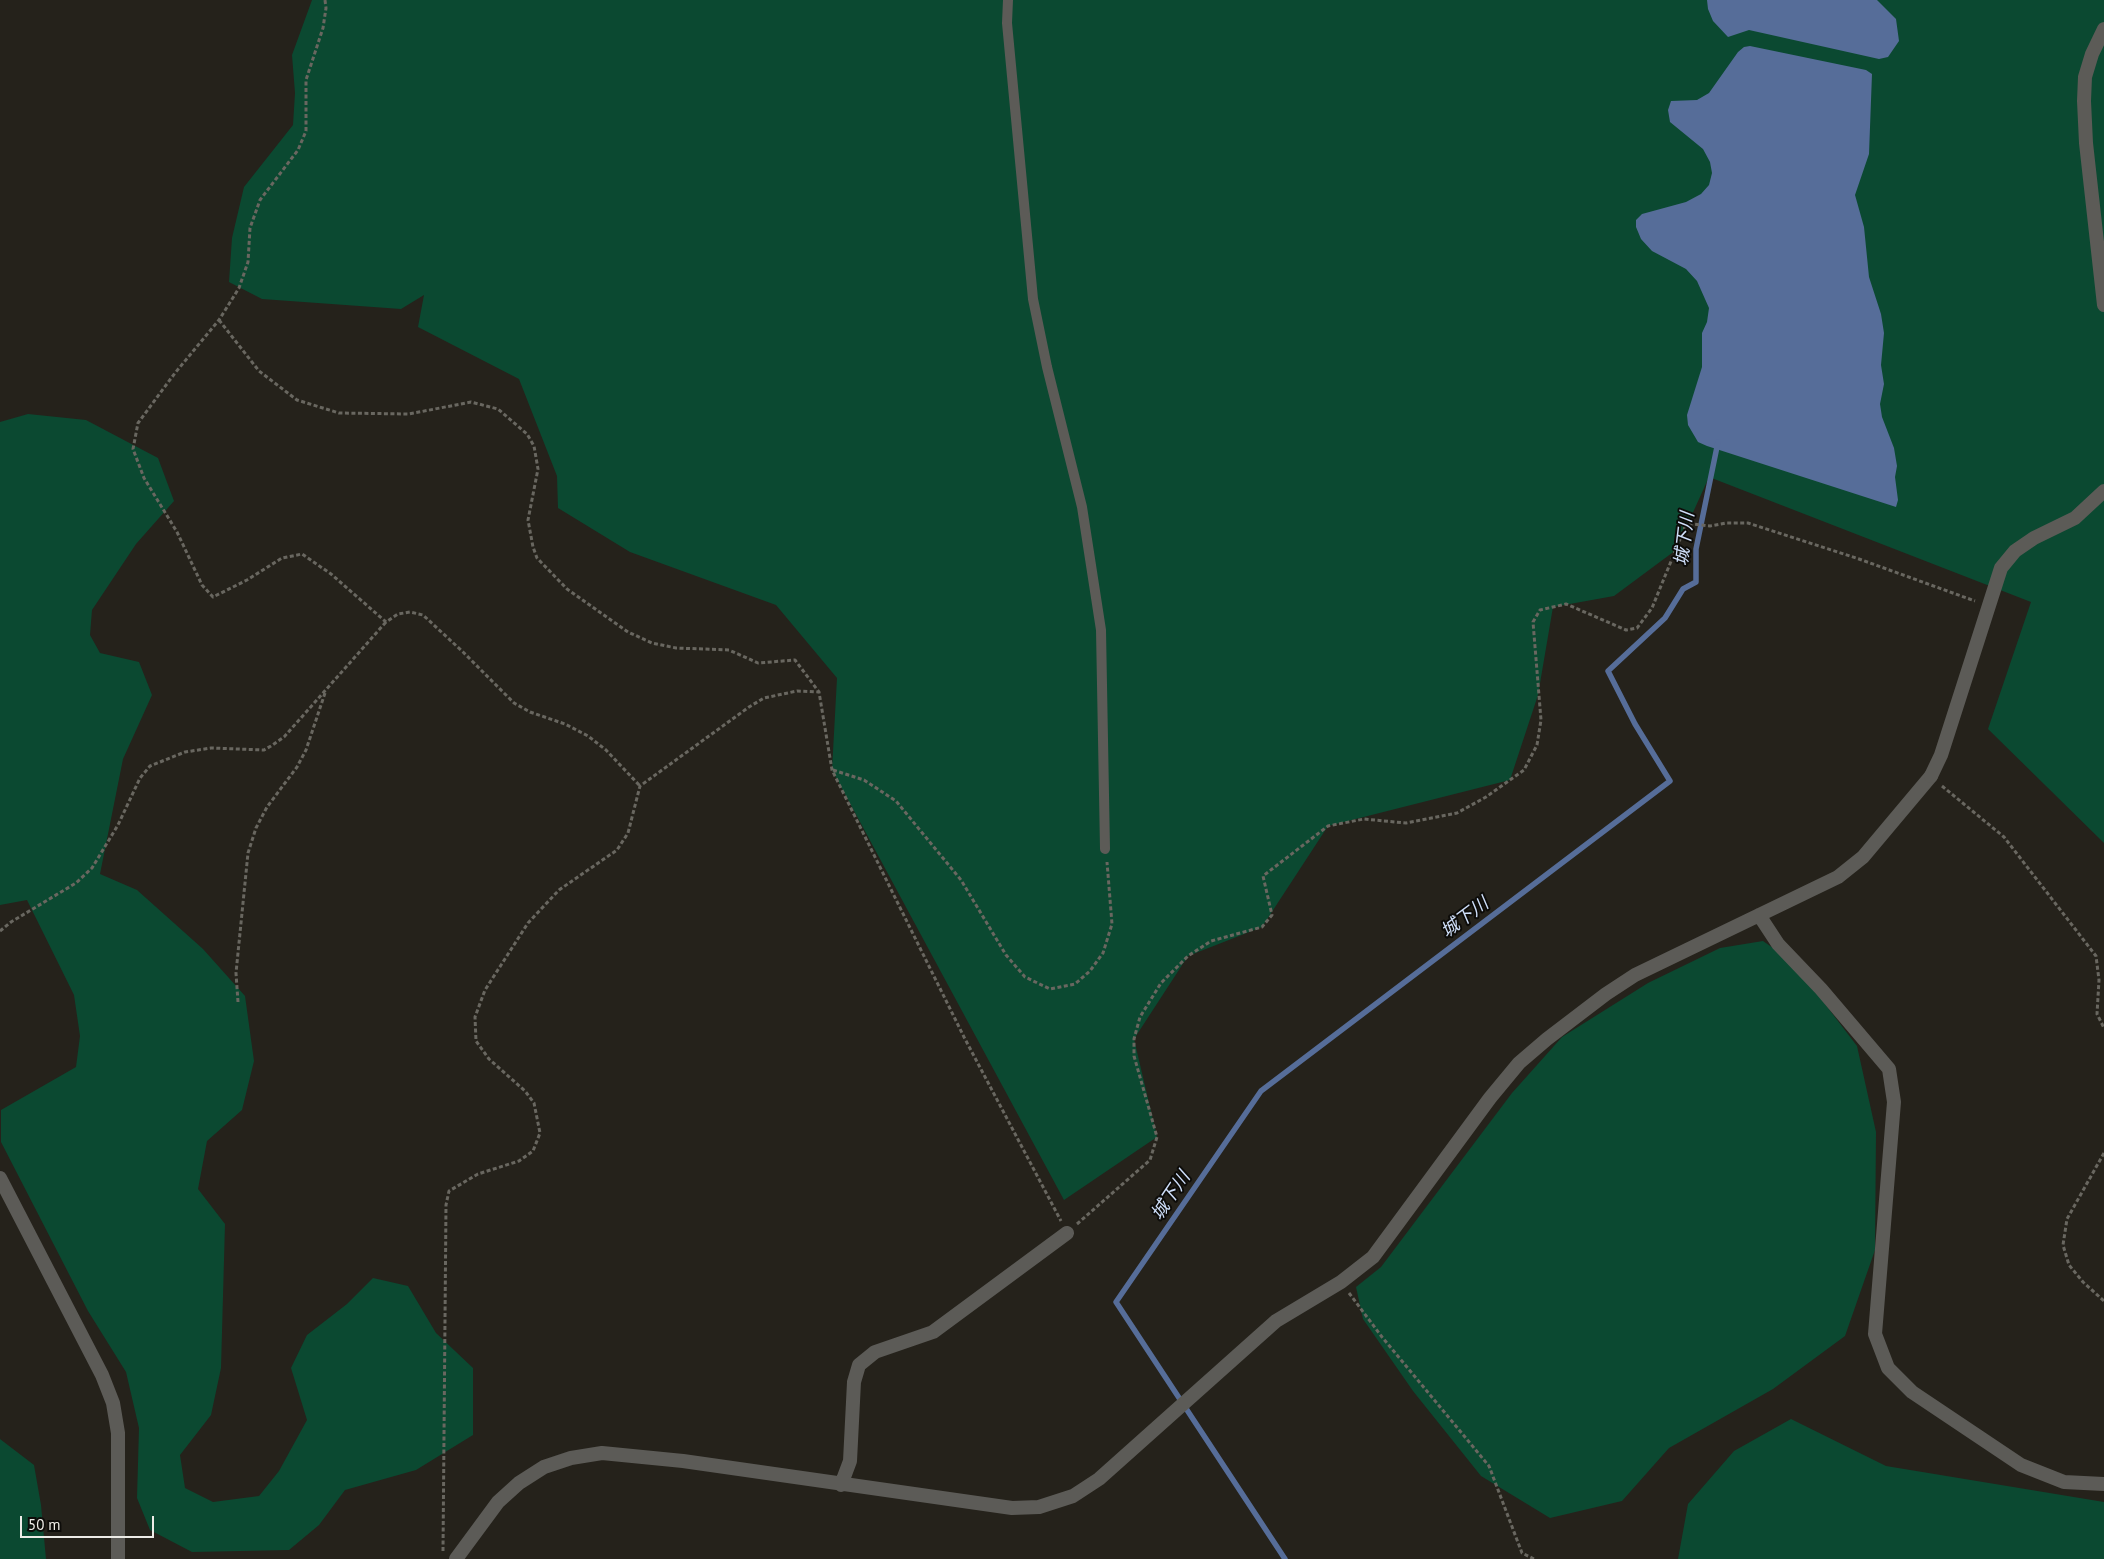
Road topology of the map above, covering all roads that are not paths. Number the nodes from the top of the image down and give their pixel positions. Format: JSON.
{"nodes":[{"id":1,"x":1008,"y":0,"type":"edge"},
{"id":2,"x":2104,"y":28,"type":"edge"},
{"id":3,"x":2104,"y":304,"type":"edge"},
{"id":4,"x":2104,"y":490,"type":"edge"},
{"id":5,"x":1105,"y":849,"type":"road end"},
{"id":6,"x":1759,"y":915,"type":"junction"},
{"id":7,"x":0,"y":1178,"type":"edge"},
{"id":8,"x":1066,"y":1233,"type":"road end"},
{"id":9,"x":2104,"y":1484,"type":"edge"},
{"id":10,"x":841,"y":1485,"type":"junction"},
{"id":11,"x":118,"y":1559,"type":"edge"},
{"id":12,"x":456,"y":1559,"type":"edge"}],
"edges":[{"from":1,"to":5,"type":"lane"},
{"from":2,"to":3,"type":"street"},
{"from":4,"to":6,"type":"street"},
{"from":6,"to":9,"type":"street"},
{"from":6,"to":10,"type":"street"},
{"from":7,"to":11,"type":"street"},
{"from":8,"to":10,"type":"street"},
{"from":10,"to":12,"type":"street"}]}
